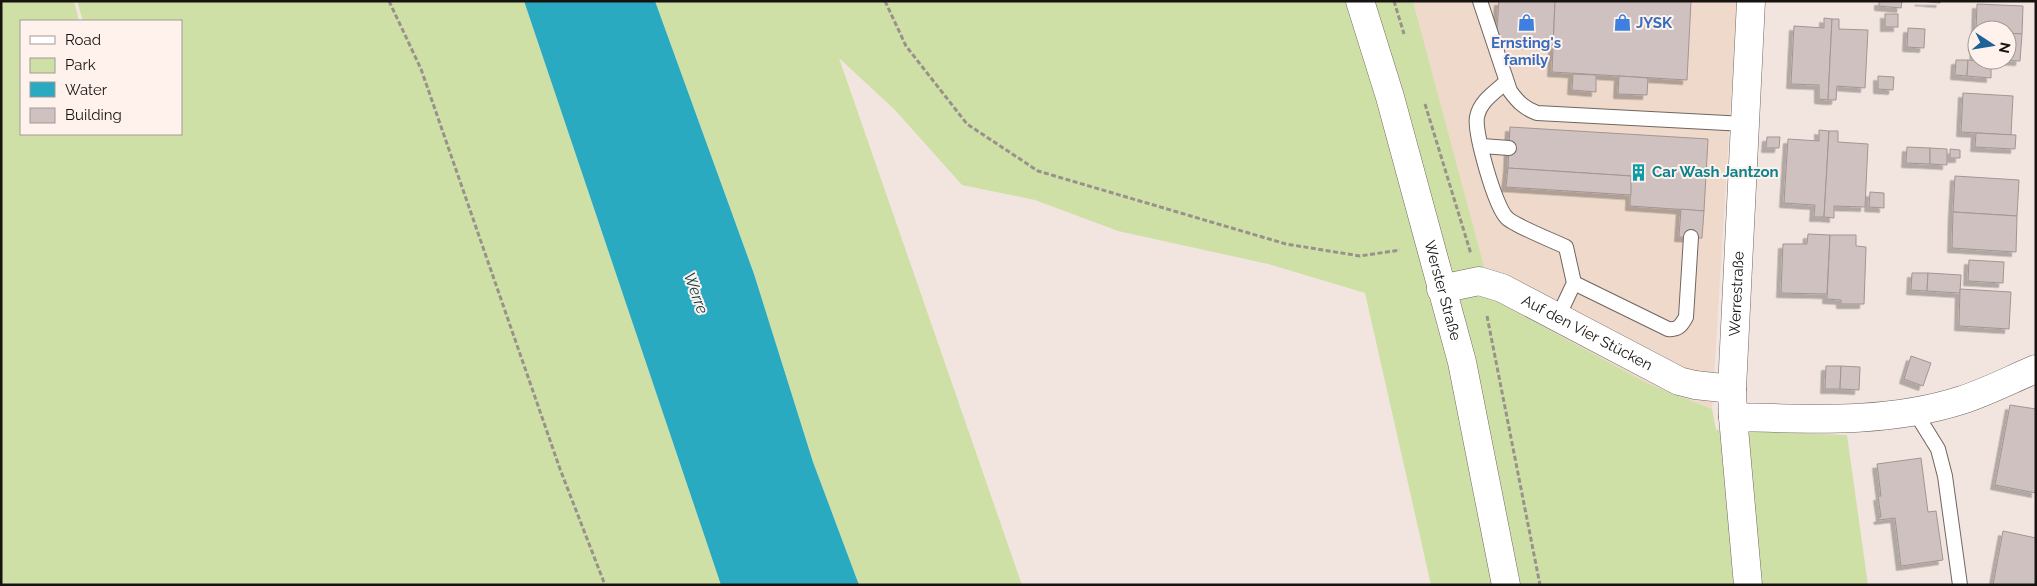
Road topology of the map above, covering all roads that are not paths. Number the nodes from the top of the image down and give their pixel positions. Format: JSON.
{"nodes":[{"id":1,"x":1360,"y":1,"type":"edge"},
{"id":2,"x":1480,"y":1,"type":"edge"},
{"id":3,"x":1752,"y":1,"type":"edge"},
{"id":4,"x":1506,"y":82,"type":"junction"},
{"id":5,"x":1745,"y":124,"type":"junction"},
{"id":6,"x":1482,"y":146,"type":"junction"},
{"id":7,"x":1509,"y":148,"type":"dead end"},
{"id":8,"x":1691,"y":237,"type":"dead end"},
{"id":9,"x":1574,"y":282,"type":"junction"},
{"id":10,"x":1441,"y":288,"type":"junction"},
{"id":11,"x":1558,"y":317,"type":"junction"},
{"id":12,"x":2036,"y":369,"type":"edge"},
{"id":13,"x":1732,"y":389,"type":"junction"},
{"id":14,"x":1915,"y":412,"type":"junction"},
{"id":15,"x":1733,"y":417,"type":"junction"},
{"id":16,"x":1506,"y":585,"type":"edge"},
{"id":17,"x":1748,"y":585,"type":"edge"},
{"id":18,"x":1960,"y":585,"type":"edge"}],
"edges":[{"from":1,"to":10,"type":"street","name":"Werster Straße"},
{"from":2,"to":4,"type":"lane"},
{"from":3,"to":5,"type":"street","name":"Werrestraße"},
{"from":4,"to":5,"type":"lane"},
{"from":4,"to":6,"type":"lane"},
{"from":5,"to":13,"type":"street","name":"Werrestraße"},
{"from":6,"to":7,"type":"lane"},
{"from":6,"to":9,"type":"lane"},
{"from":8,"to":9,"type":"lane"},
{"from":9,"to":11,"type":"lane"},
{"from":10,"to":11,"type":"street","name":"Auf den Vier Stücken"},
{"from":10,"to":16,"type":"street","name":"Werster Straße"},
{"from":11,"to":13,"type":"street","name":"Auf den Vier Stücken"},
{"from":12,"to":14,"type":"street"},
{"from":13,"to":15,"type":"street","name":"Werrestraße"},
{"from":14,"to":15,"type":"street"},
{"from":14,"to":18,"type":"lane"},
{"from":15,"to":17,"type":"street","name":"Werrestraße"}]}
